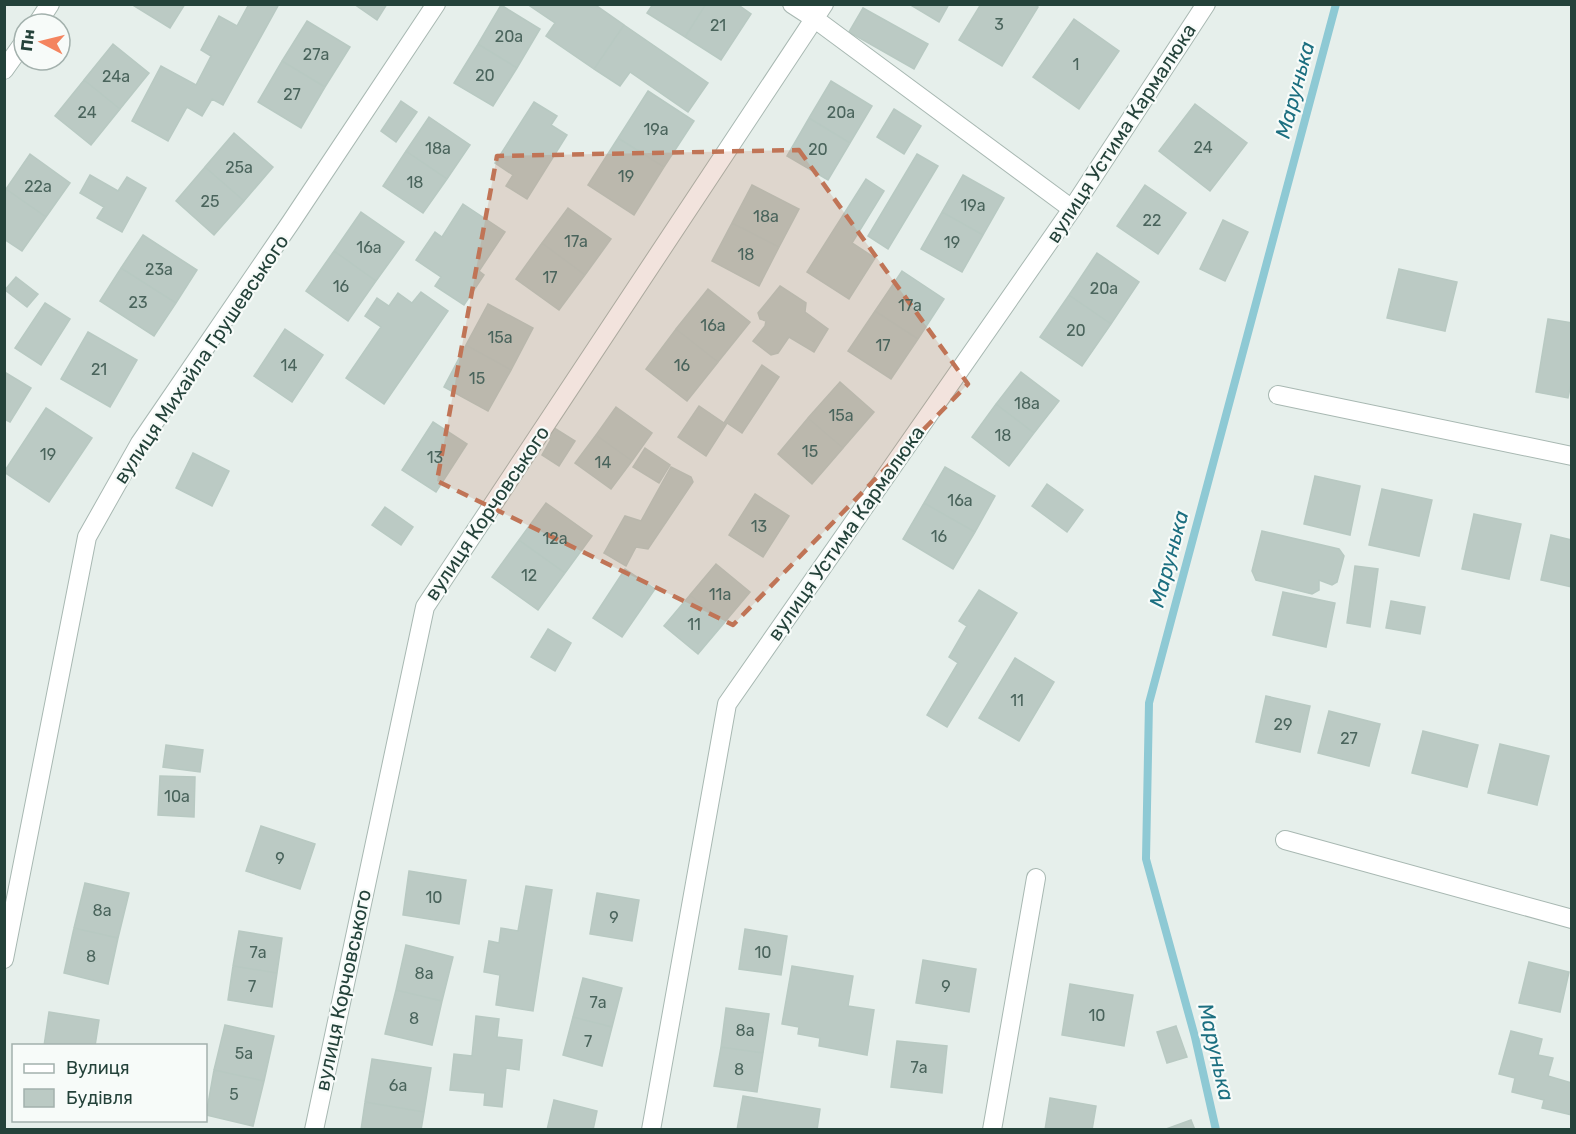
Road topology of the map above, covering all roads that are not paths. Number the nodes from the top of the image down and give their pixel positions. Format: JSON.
{"nodes":[{"id":1,"x":436,"y":4,"type":"edge"},
{"id":2,"x":792,"y":4,"type":"edge"},
{"id":3,"x":1206,"y":5,"type":"edge"},
{"id":4,"x":819,"y":12,"type":"edge"},
{"id":5,"x":1072,"y":209,"type":"junction"},
{"id":6,"x":1278,"y":395,"type":"dead end"},
{"id":7,"x":1572,"y":456,"type":"edge"},
{"id":8,"x":1285,"y":840,"type":"dead end"},
{"id":9,"x":1036,"y":878,"type":"dead end"},
{"id":10,"x":1572,"y":919,"type":"edge"},
{"id":11,"x":4,"y":959,"type":"edge"},
{"id":12,"x":314,"y":1130,"type":"edge"},
{"id":13,"x":651,"y":1130,"type":"edge"},
{"id":14,"x":992,"y":1130,"type":"edge"}],
"edges":[{"from":1,"to":11,"type":"street","name":"вулиця Михайла Грушевського"},
{"from":2,"to":4,"type":"street"},
{"from":3,"to":5,"type":"street","name":"вулиця Устима Кармалюка"},
{"from":4,"to":5,"type":"street"},
{"from":4,"to":12,"type":"street","name":"вулиця Корчовського"},
{"from":5,"to":13,"type":"street","name":"вулиця Устима Кармалюка"},
{"from":6,"to":7,"type":"street"},
{"from":8,"to":10,"type":"street"},
{"from":9,"to":14,"type":"street"}]}
